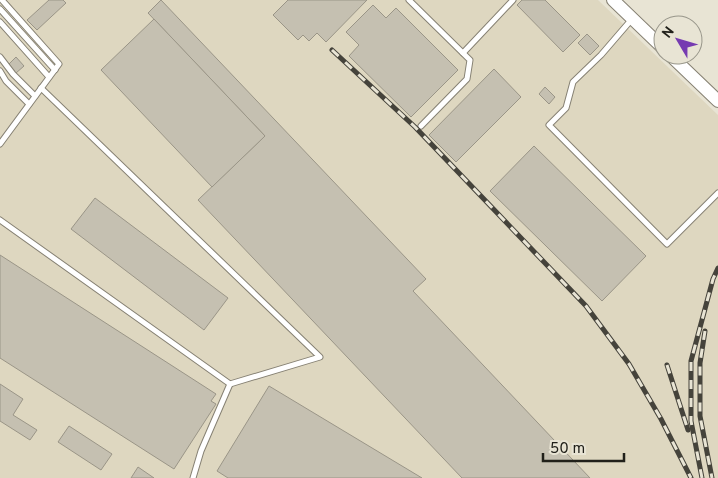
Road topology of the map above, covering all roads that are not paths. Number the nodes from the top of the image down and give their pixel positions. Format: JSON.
{"nodes":[{"id":1,"x":2,"y":0,"type":"edge"},
{"id":2,"x":410,"y":0,"type":"edge"},
{"id":3,"x":504,"y":0,"type":"edge"},
{"id":4,"x":513,"y":0,"type":"edge"},
{"id":5,"x":613,"y":0,"type":"edge"},
{"id":6,"x":506,"y":7,"type":"junction"},
{"id":7,"x":0,"y":9,"type":"edge"},
{"id":8,"x":633,"y":19,"type":"junction"},
{"id":9,"x":0,"y":22,"type":"edge"},
{"id":10,"x":653,"y":38,"type":"edge"},
{"id":11,"x":463,"y":53,"type":"junction"},
{"id":12,"x":0,"y":57,"type":"edge"},
{"id":13,"x":680,"y":65,"type":"edge"},
{"id":14,"x":55,"y":70,"type":"junction"},
{"id":15,"x":0,"y":72,"type":"edge"},
{"id":16,"x":49,"y":77,"type":"junction"},
{"id":17,"x":41,"y":88,"type":"junction"},
{"id":18,"x":35,"y":96,"type":"junction"},
{"id":19,"x":718,"y":101,"type":"edge"},
{"id":20,"x":30,"y":104,"type":"junction"},
{"id":21,"x":421,"y":126,"type":"dead end"},
{"id":22,"x":0,"y":144,"type":"edge"},
{"id":23,"x":718,"y":193,"type":"edge"},
{"id":24,"x":0,"y":220,"type":"edge"},
{"id":25,"x":230,"y":384,"type":"junction"},
{"id":26,"x":193,"y":478,"type":"edge"}],
"edges":[{"from":1,"to":14,"type":"lane"},
{"from":2,"to":11,"type":"lane"},
{"from":3,"to":6,"type":"lane"},
{"from":4,"to":6,"type":"lane"},
{"from":5,"to":8,"type":"street"},
{"from":6,"to":11,"type":"lane"},
{"from":7,"to":14,"type":"lane"},
{"from":8,"to":10,"type":"street"},
{"from":8,"to":23,"type":"lane"},
{"from":9,"to":16,"type":"lane"},
{"from":11,"to":21,"type":"lane"},
{"from":12,"to":18,"type":"lane"},
{"from":13,"to":19,"type":"street"},
{"from":14,"to":16,"type":"lane"},
{"from":15,"to":20,"type":"lane"},
{"from":16,"to":17,"type":"lane"},
{"from":17,"to":18,"type":"lane"},
{"from":17,"to":25,"type":"lane"},
{"from":18,"to":20,"type":"lane"},
{"from":20,"to":22,"type":"lane"},
{"from":24,"to":25,"type":"lane"},
{"from":25,"to":26,"type":"lane"}]}
